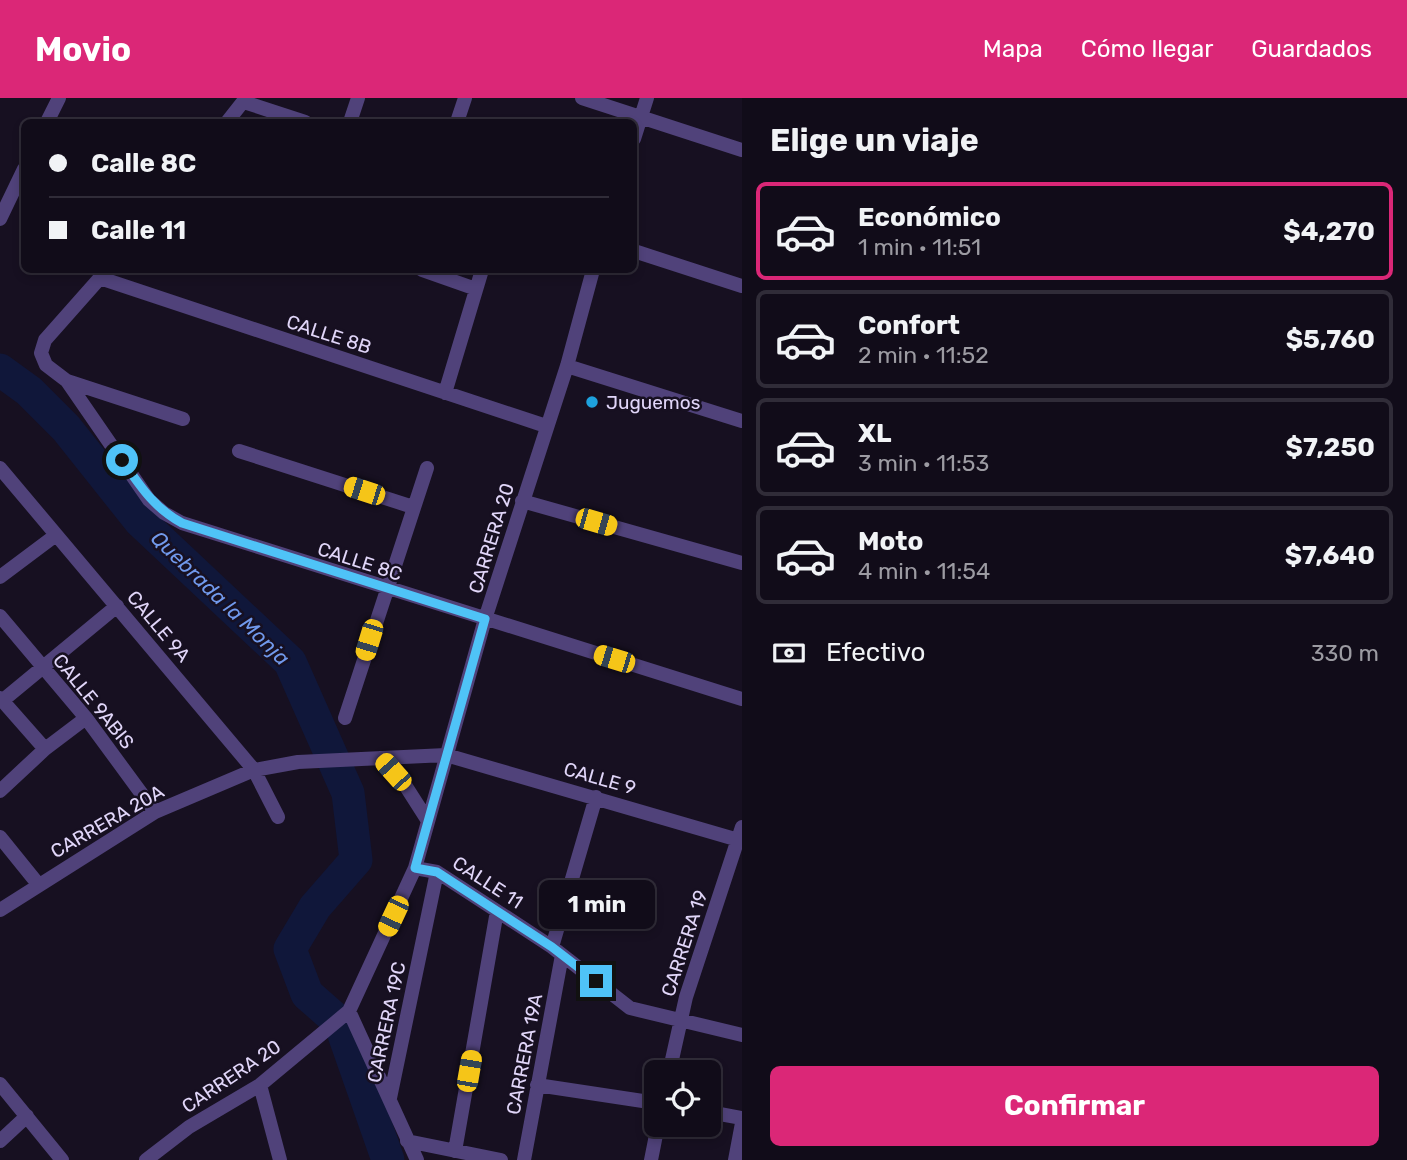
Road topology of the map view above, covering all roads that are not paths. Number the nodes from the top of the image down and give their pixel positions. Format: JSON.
{"nodes":[{"id":1,"x":59,"y":98,"type":"edge"},
{"id":2,"x":358,"y":98,"type":"edge"},
{"id":3,"x":465,"y":98,"type":"edge"},
{"id":4,"x":582,"y":98,"type":"edge"},
{"id":5,"x":647,"y":98,"type":"edge"},
{"id":6,"x":245,"y":100,"type":"edge"},
{"id":7,"x":640,"y":117,"type":"junction"},
{"id":8,"x":48,"y":119,"type":"edge"},
{"id":9,"x":229,"y":119,"type":"edge"},
{"id":10,"x":297,"y":119,"type":"edge"},
{"id":11,"x":351,"y":119,"type":"edge"},
{"id":12,"x":458,"y":119,"type":"edge"},
{"id":13,"x":637,"y":128,"type":"edge"},
{"id":14,"x":742,"y":150,"type":"edge"},
{"id":15,"x":21,"y":175,"type":"edge"},
{"id":16,"x":0,"y":219,"type":"edge"},
{"id":17,"x":637,"y":252,"type":"edge"},
{"id":18,"x":431,"y":273,"type":"edge"},
{"id":19,"x":481,"y":273,"type":"edge"},
{"id":20,"x":592,"y":273,"type":"edge"},
{"id":21,"x":103,"y":274,"type":"edge"},
{"id":22,"x":742,"y":286,"type":"edge"},
{"id":23,"x":476,"y":289,"type":"junction"},
{"id":24,"x":567,"y":366,"type":"junction"},
{"id":25,"x":67,"y":382,"type":"junction"},
{"id":26,"x":445,"y":393,"type":"junction"},
{"id":27,"x":183,"y":419,"type":"dead end"},
{"id":28,"x":742,"y":421,"type":"edge"},
{"id":29,"x":546,"y":426,"type":"junction"},
{"id":30,"x":239,"y":451,"type":"dead end"},
{"id":31,"x":0,"y":468,"type":"edge"},
{"id":32,"x":427,"y":468,"type":"dead end"},
{"id":33,"x":522,"y":501,"type":"junction"},
{"id":34,"x":413,"y":507,"type":"junction"},
{"id":35,"x":56,"y":535,"type":"junction"},
{"id":36,"x":742,"y":563,"type":"edge"},
{"id":37,"x":0,"y":577,"type":"edge"},
{"id":38,"x":385,"y":589,"type":"junction"},
{"id":39,"x":117,"y":606,"type":"junction"},
{"id":40,"x":0,"y":616,"type":"edge"},
{"id":41,"x":485,"y":619,"type":"junction"},
{"id":42,"x":44,"y":668,"type":"junction"},
{"id":43,"x":1,"y":699,"type":"edge"},
{"id":44,"x":742,"y":699,"type":"edge"},
{"id":45,"x":86,"y":718,"type":"junction"},
{"id":46,"x":345,"y":718,"type":"dead end"},
{"id":47,"x":45,"y":749,"type":"junction"},
{"id":48,"x":446,"y":755,"type":"junction"},
{"id":49,"x":374,"y":758,"type":"junction"},
{"id":50,"x":254,"y":770,"type":"junction"},
{"id":51,"x":0,"y":791,"type":"edge"},
{"id":52,"x":596,"y":797,"type":"junction"},
{"id":53,"x":155,"y":812,"type":"junction"},
{"id":54,"x":278,"y":817,"type":"dead end"},
{"id":55,"x":428,"y":821,"type":"junction"},
{"id":56,"x":741,"y":836,"type":"edge"},
{"id":57,"x":0,"y":837,"type":"edge"},
{"id":58,"x":415,"y":868,"type":"junction"},
{"id":59,"x":437,"y":872,"type":"junction"},
{"id":60,"x":38,"y":884,"type":"junction"},
{"id":61,"x":0,"y":910,"type":"edge"},
{"id":62,"x":497,"y":911,"type":"junction"},
{"id":63,"x":557,"y":951,"type":"junction"},
{"id":64,"x":344,"y":1015,"type":"junction"},
{"id":65,"x":680,"y":1018,"type":"junction"},
{"id":66,"x":742,"y":1034,"type":"edge"},
{"id":67,"x":672,"y":1060,"type":"edge"},
{"id":68,"x":0,"y":1084,"type":"edge"},
{"id":69,"x":260,"y":1084,"type":"junction"},
{"id":70,"x":537,"y":1084,"type":"junction"},
{"id":71,"x":390,"y":1098,"type":"junction"},
{"id":72,"x":644,"y":1101,"type":"edge"},
{"id":73,"x":721,"y":1115,"type":"edge"},
{"id":74,"x":27,"y":1116,"type":"junction"},
{"id":75,"x":742,"y":1120,"type":"edge"},
{"id":76,"x":656,"y":1137,"type":"edge"},
{"id":77,"x":0,"y":1141,"type":"edge"},
{"id":78,"x":407,"y":1141,"type":"junction"},
{"id":79,"x":455,"y":1151,"type":"junction"},
{"id":80,"x":62,"y":1160,"type":"edge"},
{"id":81,"x":146,"y":1160,"type":"edge"},
{"id":82,"x":280,"y":1160,"type":"edge"},
{"id":83,"x":417,"y":1160,"type":"edge"},
{"id":84,"x":501,"y":1160,"type":"edge"},
{"id":85,"x":524,"y":1160,"type":"edge"},
{"id":86,"x":651,"y":1160,"type":"edge"},
{"id":87,"x":735,"y":1160,"type":"edge"}],
"edges":[{"from":1,"to":8,"type":"street"},
{"from":2,"to":11,"type":"street"},
{"from":3,"to":12,"type":"street"},
{"from":4,"to":7,"type":"street"},
{"from":5,"to":7,"type":"street"},
{"from":6,"to":9,"type":"street"},
{"from":6,"to":10,"type":"street"},
{"from":7,"to":13,"type":"street"},
{"from":7,"to":14,"type":"street"},
{"from":15,"to":16,"type":"street"},
{"from":17,"to":22,"type":"street"},
{"from":18,"to":23,"type":"street"},
{"from":19,"to":23,"type":"street"},
{"from":20,"to":24,"type":"street","name":"CARRERA 20"},
{"from":21,"to":25,"type":"street","name":"CALLE 8C"},
{"from":21,"to":26,"type":"street","name":"CALLE 8B"},
{"from":23,"to":26,"type":"street"},
{"from":24,"to":28,"type":"street"},
{"from":24,"to":29,"type":"street","name":"CARRERA 20"},
{"from":25,"to":27,"type":"street"},
{"from":25,"to":38,"type":"street","name":"CALLE 8C"},
{"from":26,"to":29,"type":"street","name":"CALLE 8B"},
{"from":29,"to":33,"type":"street","name":"CARRERA 20"},
{"from":30,"to":34,"type":"street"},
{"from":31,"to":35,"type":"street","name":"CALLE 9A"},
{"from":32,"to":34,"type":"street"},
{"from":33,"to":36,"type":"street"},
{"from":33,"to":41,"type":"street","name":"CARRERA 20"},
{"from":34,"to":38,"type":"street"},
{"from":35,"to":37,"type":"street"},
{"from":35,"to":39,"type":"street","name":"CALLE 9A"},
{"from":38,"to":41,"type":"street","name":"CALLE 8C"},
{"from":38,"to":46,"type":"street"},
{"from":39,"to":42,"type":"street"},
{"from":39,"to":50,"type":"street","name":"CALLE 9A"},
{"from":40,"to":42,"type":"street","name":"CALLE 9ABIS"},
{"from":41,"to":44,"type":"street","name":"CALLE 8C"},
{"from":41,"to":48,"type":"street","name":"CARRERA 20"},
{"from":42,"to":43,"type":"street"},
{"from":42,"to":45,"type":"street","name":"CALLE 9ABIS"},
{"from":43,"to":47,"type":"street"},
{"from":45,"to":47,"type":"street"},
{"from":45,"to":53,"type":"street","name":"CALLE 9ABIS"},
{"from":47,"to":51,"type":"street"},
{"from":48,"to":49,"type":"street","name":"CARRERA 20A"},
{"from":48,"to":52,"type":"street","name":"CALLE 9"},
{"from":48,"to":55,"type":"street","name":"CARRERA 20"},
{"from":49,"to":50,"type":"street","name":"CARRERA 20A"},
{"from":49,"to":55,"type":"street"},
{"from":50,"to":53,"type":"street","name":"CARRERA 20A"},
{"from":50,"to":54,"type":"street","name":"CALLE 9A"},
{"from":52,"to":56,"type":"street","name":"CALLE 9"},
{"from":52,"to":63,"type":"street","name":"CARRERA 19A"},
{"from":53,"to":60,"type":"street","name":"CARRERA 20A"},
{"from":55,"to":58,"type":"street","name":"CARRERA 20"},
{"from":56,"to":65,"type":"street","name":"CARRERA 19"},
{"from":57,"to":60,"type":"street"},
{"from":58,"to":59,"type":"street","name":"CALLE 11"},
{"from":58,"to":64,"type":"street","name":"CARRERA 20"},
{"from":59,"to":62,"type":"street","name":"CALLE 11"},
{"from":59,"to":71,"type":"street","name":"CARRERA 19C"},
{"from":60,"to":61,"type":"street","name":"CARRERA 20A"},
{"from":62,"to":63,"type":"street","name":"CALLE 11"},
{"from":62,"to":79,"type":"street"},
{"from":63,"to":65,"type":"street","name":"CALLE 11"},
{"from":63,"to":70,"type":"street","name":"CARRERA 19A"},
{"from":64,"to":69,"type":"street","name":"CARRERA 20"},
{"from":64,"to":71,"type":"street"},
{"from":65,"to":66,"type":"street","name":"CALLE 11"},
{"from":65,"to":67,"type":"street","name":"CARRERA 19"},
{"from":68,"to":74,"type":"street"},
{"from":69,"to":81,"type":"street","name":"CARRERA 20"},
{"from":69,"to":82,"type":"street"},
{"from":70,"to":72,"type":"street"},
{"from":70,"to":85,"type":"street","name":"CARRERA 19A"},
{"from":71,"to":78,"type":"street"},
{"from":73,"to":75,"type":"street"},
{"from":74,"to":77,"type":"street"},
{"from":74,"to":80,"type":"street"},
{"from":75,"to":87,"type":"street"},
{"from":76,"to":86,"type":"street"},
{"from":78,"to":79,"type":"street"},
{"from":78,"to":83,"type":"street"},
{"from":79,"to":84,"type":"street"}]}
